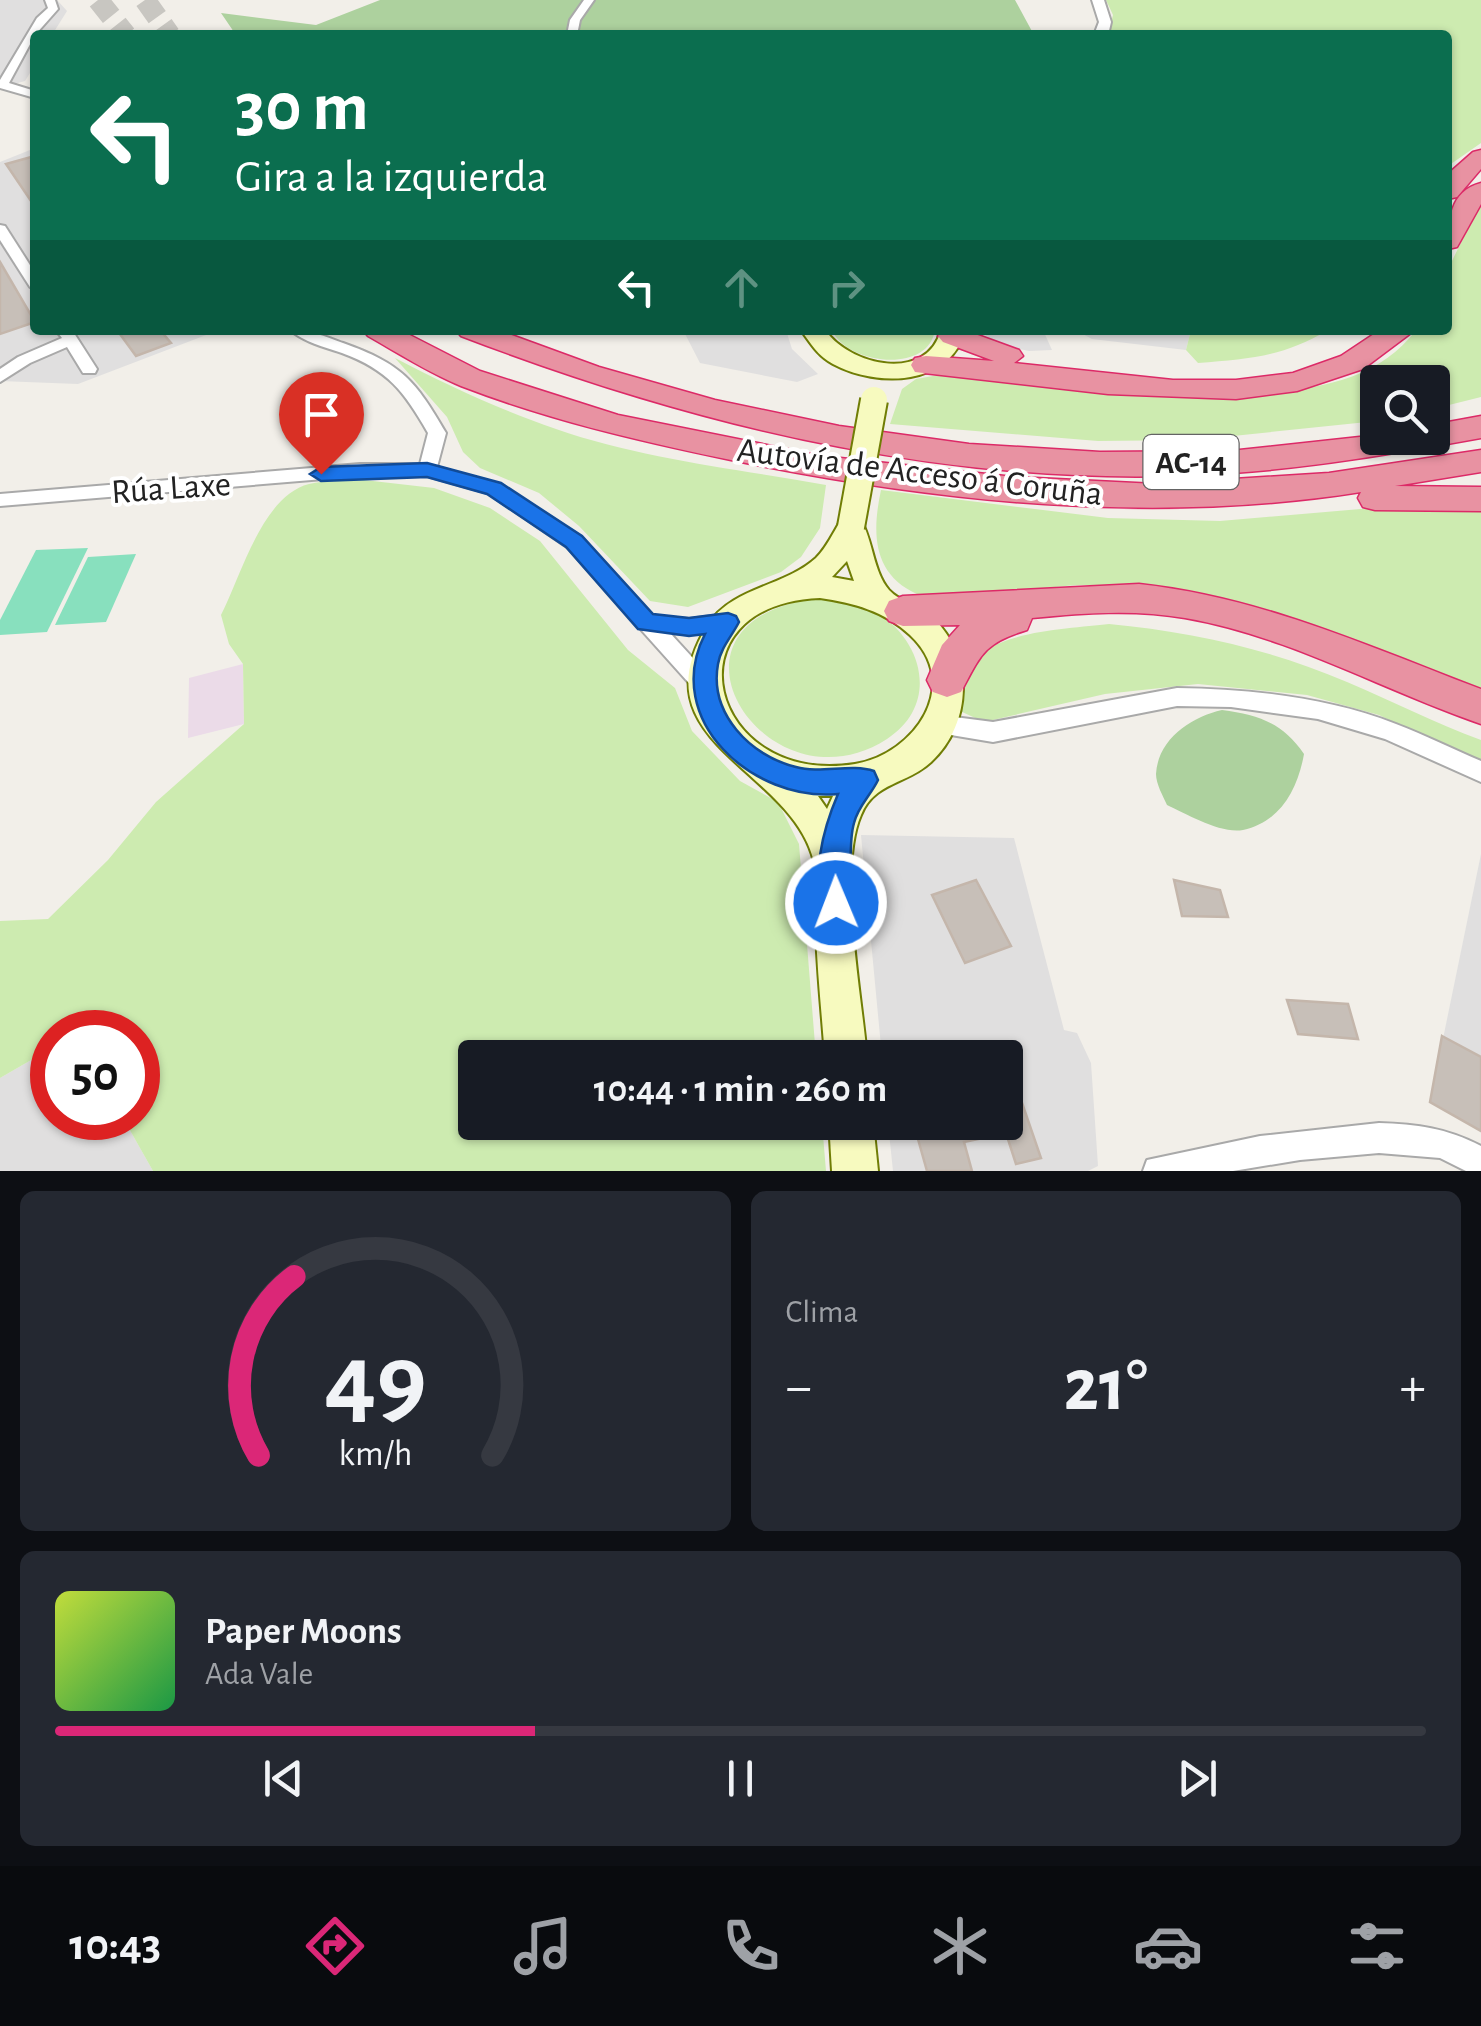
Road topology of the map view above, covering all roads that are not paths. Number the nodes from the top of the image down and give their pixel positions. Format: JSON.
{"nodes":[{"id":1,"x":50,"y":0,"type":"edge"},
{"id":2,"x":589,"y":0,"type":"edge"},
{"id":3,"x":1098,"y":0,"type":"edge"},
{"id":4,"x":35,"y":30,"type":"edge"},
{"id":5,"x":573,"y":30,"type":"edge"},
{"id":6,"x":1103,"y":30,"type":"edge"},
{"id":7,"x":30,"y":38,"type":"edge"},
{"id":8,"x":2,"y":84,"type":"edge"},
{"id":9,"x":30,"y":93,"type":"edge"},
{"id":10,"x":1481,"y":157,"type":"edge"},
{"id":11,"x":1452,"y":186,"type":"edge"},
{"id":12,"x":1481,"y":190,"type":"edge"},
{"id":13,"x":0,"y":229,"type":"edge"},
{"id":14,"x":1452,"y":232,"type":"edge"},
{"id":15,"x":30,"y":276,"type":"edge"},
{"id":16,"x":67,"y":335,"type":"edge"},
{"id":17,"x":310,"y":335,"type":"edge"},
{"id":18,"x":387,"y":335,"type":"edge"},
{"id":19,"x":483,"y":335,"type":"edge"},
{"id":20,"x":816,"y":335,"type":"edge"},
{"id":21,"x":952,"y":335,"type":"edge"},
{"id":22,"x":958,"y":335,"type":"edge"},
{"id":23,"x":1359,"y":335,"type":"edge"},
{"id":24,"x":1395,"y":335,"type":"edge"},
{"id":25,"x":0,"y":357,"type":"edge"},
{"id":26,"x":24,"y":360,"type":"junction"},
{"id":27,"x":850,"y":364,"type":"junction"},
{"id":28,"x":911,"y":368,"type":"junction"},
{"id":29,"x":89,"y":369,"type":"dead end"},
{"id":30,"x":0,"y":377,"type":"edge"},
{"id":31,"x":874,"y":400,"type":"junction"},
{"id":32,"x":1481,"y":427,"type":"edge"},
{"id":33,"x":1481,"y":461,"type":"edge"},
{"id":34,"x":427,"y":470,"type":"junction"},
{"id":35,"x":1014,"y":489,"type":"junction"},
{"id":36,"x":1481,"y":499,"type":"edge"},
{"id":37,"x":0,"y":500,"type":"edge"},
{"id":38,"x":851,"y":526,"type":"junction"},
{"id":39,"x":785,"y":589,"type":"junction"},
{"id":40,"x":890,"y":604,"type":"junction"},
{"id":41,"x":728,"y":622,"type":"junction"},
{"id":42,"x":647,"y":623,"type":"junction"},
{"id":43,"x":947,"y":680,"type":"junction"},
{"id":44,"x":704,"y":685,"type":"junction"},
{"id":45,"x":1481,"y":707,"type":"edge"},
{"id":46,"x":1481,"y":723,"type":"edge"},
{"id":47,"x":939,"y":724,"type":"junction"},
{"id":48,"x":765,"y":768,"type":"junction"},
{"id":49,"x":1481,"y":772,"type":"edge"},
{"id":50,"x":864,"y":780,"type":"junction"},
{"id":51,"x":834,"y":865,"type":"junction"},
{"id":52,"x":845,"y":1040,"type":"edge"},
{"id":53,"x":852,"y":1140,"type":"edge"},
{"id":54,"x":1481,"y":1162,"type":"edge"},
{"id":55,"x":854,"y":1171,"type":"edge"},
{"id":56,"x":1158,"y":1171,"type":"edge"}],
"edges":[{"from":1,"to":4,"type":"street"},
{"from":2,"to":5,"type":"street"},
{"from":3,"to":6,"type":"street"},
{"from":7,"to":8,"type":"street"},
{"from":8,"to":9,"type":"street"},
{"from":10,"to":11,"type":"highway"},
{"from":12,"to":14,"type":"highway"},
{"from":13,"to":15,"type":"street"},
{"from":16,"to":26,"type":"street"},
{"from":16,"to":29,"type":"street"},
{"from":17,"to":34,"type":"street"},
{"from":18,"to":35,"type":"highway","name":"Autovía de Acceso á Coruña","number":"AC-14"},
{"from":19,"to":32,"type":"highway","name":"Autovía de Acceso á Coruña","number":"AC-14"},
{"from":20,"to":27,"type":"main road"},
{"from":21,"to":28,"type":"main road"},
{"from":22,"to":23,"type":"highway"},
{"from":24,"to":28,"type":"highway"},
{"from":25,"to":26,"type":"street"},
{"from":26,"to":30,"type":"street"},
{"from":27,"to":28,"type":"main road"},
{"from":27,"to":31,"type":"main road"},
{"from":28,"to":31,"type":"main road"},
{"from":31,"to":38,"type":"main road","bridge":true},
{"from":33,"to":35,"type":"highway","name":"Autovía de Acceso á Coruña","number":"AC-14"},
{"from":34,"to":37,"type":"street","name":"Rúa Laxe"},
{"from":34,"to":42,"type":"street","name":"Rúa Laxe"},
{"from":35,"to":36,"type":"highway"},
{"from":38,"to":39,"type":"main road"},
{"from":38,"to":40,"type":"main road"},
{"from":39,"to":40,"type":"main road"},
{"from":39,"to":41,"type":"main road"},
{"from":40,"to":43,"type":"main road"},
{"from":40,"to":45,"type":"highway"},
{"from":41,"to":42,"type":"street"},
{"from":41,"to":44,"type":"main road"},
{"from":42,"to":44,"type":"street","name":"Rúa Laxe"},
{"from":43,"to":46,"type":"highway"},
{"from":43,"to":47,"type":"main road"},
{"from":44,"to":48,"type":"main road"},
{"from":47,"to":49,"type":"street"},
{"from":47,"to":50,"type":"main road"},
{"from":48,"to":50,"type":"main road"},
{"from":48,"to":51,"type":"main road"},
{"from":50,"to":51,"type":"main road"},
{"from":51,"to":52,"type":"main road"},
{"from":53,"to":55,"type":"main road"},
{"from":54,"to":56,"type":"street"}]}
